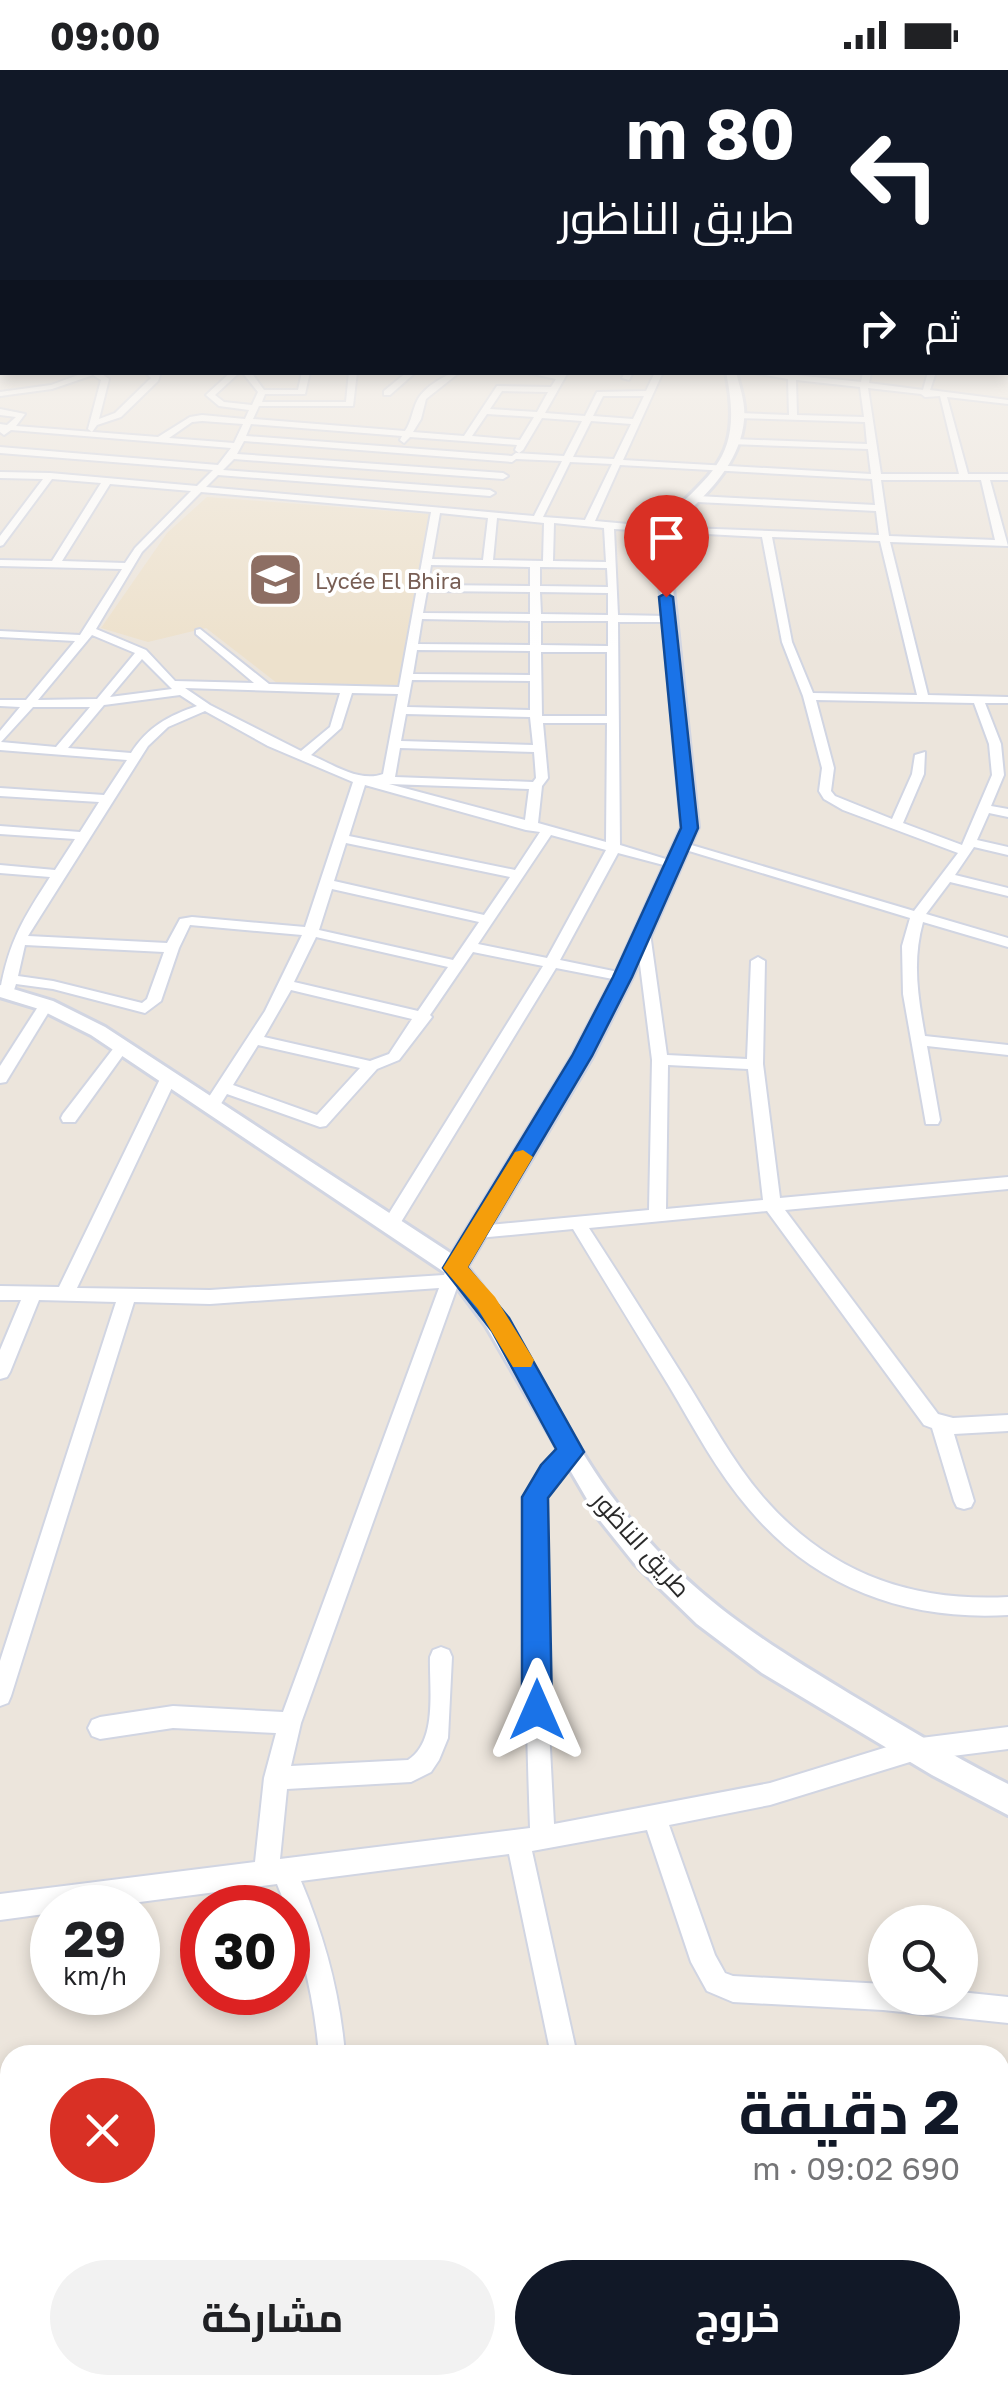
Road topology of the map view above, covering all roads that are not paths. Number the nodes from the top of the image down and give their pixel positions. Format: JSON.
{"nodes":[{"id":1,"x":60,"y":432,"type":"edge"},
{"id":2,"x":173,"y":432,"type":"edge"},
{"id":3,"x":244,"y":432,"type":"edge"},
{"id":4,"x":380,"y":432,"type":"edge"},
{"id":5,"x":410,"y":432,"type":"edge"},
{"id":6,"x":471,"y":432,"type":"edge"},
{"id":7,"x":530,"y":432,"type":"edge"},
{"id":8,"x":581,"y":432,"type":"edge"},
{"id":9,"x":633,"y":432,"type":"edge"},
{"id":10,"x":736,"y":432,"type":"edge"},
{"id":11,"x":870,"y":432,"type":"edge"},
{"id":12,"x":952,"y":432,"type":"edge"},
{"id":13,"x":91,"y":434,"type":"joint"},
{"id":14,"x":408,"y":434,"type":"junction"},
{"id":15,"x":161,"y":439,"type":"junction"},
{"id":16,"x":466,"y":439,"type":"junction"},
{"id":17,"x":733,"y":442,"type":"junction"},
{"id":18,"x":523,"y":443,"type":"junction"},
{"id":19,"x":237,"y":447,"type":"junction"},
{"id":20,"x":872,"y":447,"type":"junction"},
{"id":21,"x":0,"y":450,"type":"edge"},
{"id":22,"x":395,"y":450,"type":"junction"},
{"id":23,"x":460,"y":456,"type":"junction"},
{"id":24,"x":514,"y":458,"type":"junction"},
{"id":25,"x":568,"y":460,"type":"junction"},
{"id":26,"x":619,"y":463,"type":"junction"},
{"id":27,"x":383,"y":467,"type":"junction"},
{"id":28,"x":721,"y":469,"type":"junction"},
{"id":29,"x":218,"y":470,"type":"junction"},
{"id":30,"x":452,"y":472,"type":"junction"},
{"id":31,"x":0,"y":475,"type":"edge"},
{"id":32,"x":50,"y":476,"type":"junction"},
{"id":33,"x":503,"y":476,"type":"junction"},
{"id":34,"x":876,"y":477,"type":"junction"},
{"id":35,"x":1008,"y":477,"type":"edge"},
{"id":36,"x":964,"y":478,"type":"junction"},
{"id":37,"x":985,"y":478,"type":"junction"},
{"id":38,"x":106,"y":483,"type":"junction"},
{"id":39,"x":366,"y":484,"type":"junction"},
{"id":40,"x":198,"y":488,"type":"junction"},
{"id":41,"x":441,"y":490,"type":"junction"},
{"id":42,"x":490,"y":494,"type":"junction"},
{"id":43,"x":697,"y":499,"type":"junction"},
{"id":44,"x":354,"y":503,"type":"junction"},
{"id":45,"x":881,"y":508,"type":"junction"},
{"id":46,"x":432,"y":509,"type":"junction"},
{"id":47,"x":478,"y":514,"type":"junction"},
{"id":48,"x":493,"y":515,"type":"junction"},
{"id":49,"x":543,"y":520,"type":"junction"},
{"id":50,"x":589,"y":523,"type":"junction"},
{"id":51,"x":609,"y":525,"type":"junction"},
{"id":52,"x":662,"y":530,"type":"junction"},
{"id":53,"x":767,"y":536,"type":"junction"},
{"id":54,"x":886,"y":540,"type":"junction"},
{"id":55,"x":0,"y":543,"type":"edge"},
{"id":56,"x":1005,"y":543,"type":"edge"},
{"id":57,"x":426,"y":562,"type":"junction"},
{"id":58,"x":0,"y":563,"type":"edge"},
{"id":59,"x":55,"y":564,"type":"junction"},
{"id":60,"x":488,"y":564,"type":"junction"},
{"id":61,"x":535,"y":564,"type":"junction"},
{"id":62,"x":548,"y":564,"type":"junction"},
{"id":63,"x":610,"y":565,"type":"junction"},
{"id":64,"x":126,"y":566,"type":"junction"},
{"id":65,"x":422,"y":588,"type":"junction"},
{"id":66,"x":532,"y":590,"type":"junction"},
{"id":67,"x":613,"y":590,"type":"junction"},
{"id":68,"x":418,"y":616,"type":"junction"},
{"id":69,"x":613,"y":617,"type":"junction"},
{"id":70,"x":534,"y":618,"type":"junction"},
{"id":71,"x":668,"y":618,"type":"junction"},
{"id":72,"x":200,"y":632,"type":"dead end"},
{"id":73,"x":0,"y":634,"type":"edge"},
{"id":74,"x":87,"y":634,"type":"junction"},
{"id":75,"x":412,"y":647,"type":"junction"},
{"id":76,"x":537,"y":649,"type":"junction"},
{"id":77,"x":613,"y":649,"type":"junction"},
{"id":78,"x":142,"y":652,"type":"junction"},
{"id":79,"x":536,"y":678,"type":"junction"},
{"id":80,"x":404,"y":684,"type":"junction"},
{"id":81,"x":225,"y":686,"type":"junction"},
{"id":82,"x":176,"y":687,"type":"junction"},
{"id":83,"x":266,"y":687,"type":"junction"},
{"id":84,"x":348,"y":689,"type":"junction"},
{"id":85,"x":809,"y":696,"type":"junction"},
{"id":86,"x":923,"y":696,"type":"junction"},
{"id":87,"x":978,"y":699,"type":"junction"},
{"id":88,"x":1008,"y":700,"type":"edge"},
{"id":89,"x":101,"y":701,"type":"junction"},
{"id":90,"x":0,"y":703,"type":"edge"},
{"id":91,"x":201,"y":705,"type":"junction"},
{"id":92,"x":29,"y":706,"type":"junction"},
{"id":93,"x":400,"y":710,"type":"junction"},
{"id":94,"x":537,"y":717,"type":"junction"},
{"id":95,"x":614,"y":720,"type":"junction"},
{"id":96,"x":0,"y":738,"type":"edge"},
{"id":97,"x":395,"y":744,"type":"junction"},
{"id":98,"x":1002,"y":745,"type":"edge"},
{"id":99,"x":0,"y":746,"type":"edge"},
{"id":100,"x":538,"y":749,"type":"junction"},
{"id":101,"x":60,"y":750,"type":"junction"},
{"id":102,"x":304,"y":755,"type":"junction"},
{"id":103,"x":921,"y":755,"type":"dead end"},
{"id":104,"x":134,"y":757,"type":"junction"},
{"id":105,"x":1003,"y":775,"type":"edge"},
{"id":106,"x":360,"y":780,"type":"junction"},
{"id":107,"x":387,"y":780,"type":"junction"},
{"id":108,"x":536,"y":786,"type":"junction"},
{"id":109,"x":0,"y":792,"type":"edge"},
{"id":110,"x":108,"y":799,"type":"junction"},
{"id":111,"x":984,"y":808,"type":"junction"},
{"id":112,"x":1008,"y":812,"type":"edge"},
{"id":113,"x":896,"y":824,"type":"junction"},
{"id":114,"x":539,"y":829,"type":"junction"},
{"id":115,"x":0,"y":830,"type":"edge"},
{"id":116,"x":83,"y":836,"type":"junction"},
{"id":117,"x":340,"y":838,"type":"junction"},
{"id":118,"x":968,"y":846,"type":"junction"},
{"id":119,"x":683,"y":847,"type":"junction"},
{"id":120,"x":614,"y":849,"type":"junction"},
{"id":121,"x":1008,"y":851,"type":"edge"},
{"id":122,"x":675,"y":864,"type":"junction"},
{"id":123,"x":0,"y":869,"type":"edge"},
{"id":124,"x":59,"y":874,"type":"junction"},
{"id":125,"x":516,"y":874,"type":"junction"},
{"id":126,"x":948,"y":878,"type":"junction"},
{"id":127,"x":327,"y":884,"type":"junction"},
{"id":128,"x":1008,"y":892,"type":"edge"},
{"id":129,"x":917,"y":917,"type":"junction"},
{"id":130,"x":488,"y":920,"type":"junction"},
{"id":131,"x":311,"y":932,"type":"junction"},
{"id":132,"x":642,"y":932,"type":"junction"},
{"id":133,"x":20,"y":940,"type":"junction"},
{"id":134,"x":1008,"y":943,"type":"edge"},
{"id":135,"x":470,"y":947,"type":"junction"},
{"id":136,"x":172,"y":948,"type":"junction"},
{"id":137,"x":758,"y":962,"type":"dead end"},
{"id":138,"x":551,"y":964,"type":"junction"},
{"id":139,"x":457,"y":965,"type":"junction"},
{"id":140,"x":623,"y":977,"type":"junction"},
{"id":141,"x":285,"y":984,"type":"junction"},
{"id":142,"x":6,"y":988,"type":"edge"},
{"id":143,"x":46,"y":1005,"type":"junction"},
{"id":144,"x":424,"y":1016,"type":"junction"},
{"id":145,"x":256,"y":1040,"type":"junction"},
{"id":146,"x":916,"y":1040,"type":"junction"},
{"id":147,"x":121,"y":1048,"type":"junction"},
{"id":148,"x":1008,"y":1050,"type":"edge"},
{"id":149,"x":660,"y":1060,"type":"junction"},
{"id":150,"x":755,"y":1064,"type":"junction"},
{"id":151,"x":371,"y":1066,"type":"junction"},
{"id":152,"x":0,"y":1078,"type":"edge"},
{"id":153,"x":168,"y":1078,"type":"junction"},
{"id":154,"x":217,"y":1097,"type":"junction"},
{"id":155,"x":69,"y":1118,"type":"dead end"},
{"id":156,"x":932,"y":1120,"type":"dead end"},
{"id":157,"x":1008,"y":1183,"type":"edge"},
{"id":158,"x":772,"y":1204,"type":"junction"},
{"id":159,"x":657,"y":1216,"type":"junction"},
{"id":160,"x":392,"y":1224,"type":"junction"},
{"id":161,"x":578,"y":1224,"type":"junction"},
{"id":162,"x":478,"y":1232,"type":"junction"},
{"id":163,"x":453,"y":1274,"type":"junction"},
{"id":164,"x":0,"y":1293,"type":"edge"},
{"id":165,"x":65,"y":1294,"type":"junction"},
{"id":166,"x":32,"y":1296,"type":"junction"},
{"id":167,"x":126,"y":1298,"type":"junction"},
{"id":168,"x":0,"y":1372,"type":"edge"},
{"id":169,"x":1008,"y":1424,"type":"edge"},
{"id":170,"x":942,"y":1425,"type":"junction"},
{"id":171,"x":571,"y":1452,"type":"junction"},
{"id":172,"x":964,"y":1502,"type":"dead end"},
{"id":173,"x":1008,"y":1606,"type":"edge"},
{"id":174,"x":441,"y":1657,"type":"dead end"},
{"id":175,"x":0,"y":1696,"type":"edge"},
{"id":176,"x":290,"y":1724,"type":"junction"},
{"id":177,"x":100,"y":1728,"type":"dead end"},
{"id":178,"x":1008,"y":1738,"type":"edge"},
{"id":179,"x":912,"y":1750,"type":"junction"},
{"id":180,"x":276,"y":1778,"type":"junction"},
{"id":181,"x":1008,"y":1800,"type":"edge"},
{"id":182,"x":655,"y":1818,"type":"junction"},
{"id":183,"x":530,"y":1840,"type":"junction"},
{"id":184,"x":275,"y":1872,"type":"junction"},
{"id":185,"x":0,"y":1907,"type":"edge"},
{"id":186,"x":868,"y":1997,"type":"edge"},
{"id":187,"x":978,"y":2007,"type":"edge"},
{"id":188,"x":1008,"y":2010,"type":"edge"},
{"id":189,"x":331,"y":2045,"type":"edge"},
{"id":190,"x":562,"y":2045,"type":"edge"}],
"edges":[{"from":1,"to":13,"type":"street"},
{"from":2,"to":15,"type":"street"},
{"from":3,"to":19,"type":"street"},
{"from":4,"to":14,"type":"street"},
{"from":5,"to":14,"type":"street"},
{"from":6,"to":16,"type":"street"},
{"from":7,"to":18,"type":"street"},
{"from":8,"to":25,"type":"street"},
{"from":9,"to":26,"type":"street"},
{"from":10,"to":17,"type":"street"},
{"from":11,"to":20,"type":"street"},
{"from":12,"to":36,"type":"street"},
{"from":13,"to":15,"type":"street"},
{"from":14,"to":16,"type":"street"},
{"from":14,"to":22,"type":"street"},
{"from":15,"to":19,"type":"street"},
{"from":16,"to":18,"type":"street"},
{"from":17,"to":20,"type":"street"},
{"from":17,"to":28,"type":"street"},
{"from":18,"to":24,"type":"street"},
{"from":19,"to":22,"type":"street"},
{"from":19,"to":27,"type":"street"},
{"from":19,"to":29,"type":"street"},
{"from":20,"to":34,"type":"street"},
{"from":21,"to":29,"type":"street"},
{"from":22,"to":23,"type":"street"},
{"from":22,"to":27,"type":"street"},
{"from":23,"to":24,"type":"street"},
{"from":23,"to":30,"type":"street"},
{"from":24,"to":25,"type":"street"},
{"from":24,"to":33,"type":"street"},
{"from":25,"to":26,"type":"street"},
{"from":25,"to":49,"type":"street"},
{"from":26,"to":28,"type":"street"},
{"from":26,"to":50,"type":"street"},
{"from":27,"to":30,"type":"street"},
{"from":27,"to":39,"type":"street"},
{"from":28,"to":34,"type":"street"},
{"from":28,"to":43,"type":"street"},
{"from":29,"to":39,"type":"street"},
{"from":29,"to":40,"type":"street"},
{"from":30,"to":33,"type":"street"},
{"from":30,"to":41,"type":"street"},
{"from":31,"to":32,"type":"street"},
{"from":32,"to":38,"type":"street"},
{"from":32,"to":55,"type":"street"},
{"from":33,"to":42,"type":"street"},
{"from":34,"to":36,"type":"street"},
{"from":34,"to":45,"type":"street"},
{"from":35,"to":37,"type":"street"},
{"from":36,"to":37,"type":"street"},
{"from":37,"to":56,"type":"street"},
{"from":38,"to":40,"type":"street"},
{"from":38,"to":59,"type":"street"},
{"from":39,"to":41,"type":"street"},
{"from":39,"to":44,"type":"street"},
{"from":40,"to":44,"type":"street"},
{"from":40,"to":64,"type":"street"},
{"from":41,"to":42,"type":"street"},
{"from":41,"to":46,"type":"street"},
{"from":42,"to":47,"type":"street"},
{"from":43,"to":45,"type":"street"},
{"from":43,"to":52,"type":"street"},
{"from":44,"to":46,"type":"street"},
{"from":45,"to":54,"type":"street"},
{"from":46,"to":47,"type":"street"},
{"from":46,"to":57,"type":"street"},
{"from":47,"to":48,"type":"street"},
{"from":48,"to":49,"type":"street"},
{"from":48,"to":60,"type":"street"},
{"from":49,"to":50,"type":"street"},
{"from":49,"to":62,"type":"street"},
{"from":50,"to":51,"type":"street"},
{"from":51,"to":52,"type":"street"},
{"from":51,"to":63,"type":"street"},
{"from":52,"to":53,"type":"street"},
{"from":52,"to":71,"type":"street"},
{"from":53,"to":54,"type":"street"},
{"from":53,"to":85,"type":"street"},
{"from":54,"to":56,"type":"street"},
{"from":54,"to":86,"type":"street"},
{"from":57,"to":60,"type":"street"},
{"from":57,"to":65,"type":"street"},
{"from":58,"to":59,"type":"street"},
{"from":59,"to":64,"type":"street"},
{"from":60,"to":61,"type":"street"},
{"from":61,"to":62,"type":"street"},
{"from":61,"to":66,"type":"street"},
{"from":62,"to":63,"type":"street"},
{"from":63,"to":67,"type":"street"},
{"from":64,"to":74,"type":"street"},
{"from":65,"to":66,"type":"street"},
{"from":65,"to":68,"type":"street"},
{"from":66,"to":67,"type":"street"},
{"from":66,"to":70,"type":"street"},
{"from":67,"to":69,"type":"street"},
{"from":68,"to":70,"type":"street"},
{"from":68,"to":75,"type":"street"},
{"from":69,"to":70,"type":"street"},
{"from":69,"to":71,"type":"street"},
{"from":69,"to":77,"type":"street"},
{"from":70,"to":76,"type":"street"},
{"from":71,"to":119,"type":"street"},
{"from":72,"to":83,"type":"street"},
{"from":73,"to":74,"type":"street"},
{"from":74,"to":78,"type":"street"},
{"from":74,"to":92,"type":"street"},
{"from":75,"to":76,"type":"street"},
{"from":75,"to":80,"type":"street"},
{"from":76,"to":77,"type":"street"},
{"from":76,"to":79,"type":"street"},
{"from":77,"to":95,"type":"street"},
{"from":78,"to":82,"type":"street"},
{"from":78,"to":89,"type":"street"},
{"from":79,"to":80,"type":"street"},
{"from":79,"to":94,"type":"street"},
{"from":80,"to":84,"type":"street"},
{"from":80,"to":93,"type":"street"},
{"from":81,"to":82,"type":"street"},
{"from":81,"to":83,"type":"street"},
{"from":81,"to":91,"type":"street"},
{"from":82,"to":89,"type":"street"},
{"from":82,"to":91,"type":"street"},
{"from":83,"to":84,"type":"street"},
{"from":84,"to":102,"type":"street"},
{"from":85,"to":86,"type":"street"},
{"from":85,"to":113,"type":"street"},
{"from":86,"to":87,"type":"street"},
{"from":87,"to":88,"type":"street"},
{"from":87,"to":98,"type":"street"},
{"from":89,"to":92,"type":"street"},
{"from":89,"to":101,"type":"street"},
{"from":90,"to":92,"type":"street"},
{"from":91,"to":102,"type":"street"},
{"from":91,"to":104,"type":"street"},
{"from":92,"to":96,"type":"street"},
{"from":93,"to":94,"type":"street"},
{"from":93,"to":97,"type":"street"},
{"from":94,"to":95,"type":"street"},
{"from":94,"to":100,"type":"street"},
{"from":95,"to":120,"type":"street"},
{"from":97,"to":100,"type":"street"},
{"from":97,"to":107,"type":"street"},
{"from":98,"to":105,"type":"street"},
{"from":99,"to":101,"type":"street"},
{"from":100,"to":108,"type":"street"},
{"from":101,"to":104,"type":"street"},
{"from":102,"to":106,"type":"street"},
{"from":103,"to":113,"type":"street"},
{"from":104,"to":110,"type":"street"},
{"from":105,"to":111,"type":"street"},
{"from":106,"to":107,"type":"street"},
{"from":106,"to":114,"type":"street"},
{"from":106,"to":117,"type":"street"},
{"from":107,"to":108,"type":"street"},
{"from":108,"to":114,"type":"street"},
{"from":109,"to":110,"type":"street"},
{"from":110,"to":116,"type":"street"},
{"from":111,"to":112,"type":"street"},
{"from":111,"to":118,"type":"street"},
{"from":113,"to":118,"type":"street"},
{"from":114,"to":120,"type":"street"},
{"from":114,"to":125,"type":"street"},
{"from":115,"to":116,"type":"street"},
{"from":116,"to":124,"type":"street"},
{"from":117,"to":125,"type":"street"},
{"from":117,"to":127,"type":"street"},
{"from":118,"to":121,"type":"street"},
{"from":118,"to":126,"type":"street"},
{"from":119,"to":122,"type":"street"},
{"from":119,"to":129,"type":"street"},
{"from":120,"to":122,"type":"street"},
{"from":120,"to":138,"type":"street"},
{"from":122,"to":132,"type":"street"},
{"from":123,"to":124,"type":"street"},
{"from":124,"to":133,"type":"street"},
{"from":125,"to":130,"type":"street"},
{"from":126,"to":128,"type":"street"},
{"from":126,"to":129,"type":"street"},
{"from":127,"to":130,"type":"street"},
{"from":127,"to":131,"type":"street"},
{"from":129,"to":134,"type":"street"},
{"from":129,"to":146,"type":"street"},
{"from":130,"to":135,"type":"street"},
{"from":131,"to":136,"type":"street"},
{"from":131,"to":139,"type":"street"},
{"from":131,"to":141,"type":"street"},
{"from":132,"to":140,"type":"street"},
{"from":132,"to":149,"type":"street"},
{"from":133,"to":136,"type":"street"},
{"from":133,"to":142,"type":"street"},
{"from":135,"to":138,"type":"street"},
{"from":135,"to":139,"type":"street"},
{"from":136,"to":142,"type":"street"},
{"from":137,"to":150,"type":"street"},
{"from":138,"to":140,"type":"street"},
{"from":138,"to":160,"type":"street"},
{"from":139,"to":144,"type":"street"},
{"from":140,"to":162,"type":"street"},
{"from":141,"to":144,"type":"street"},
{"from":141,"to":145,"type":"street"},
{"from":142,"to":143,"type":"street","name":"طريق الناظور"},
{"from":143,"to":147,"type":"street","name":"طريق الناظور"},
{"from":143,"to":152,"type":"street"},
{"from":144,"to":151,"type":"street"},
{"from":145,"to":151,"type":"street"},
{"from":145,"to":154,"type":"street"},
{"from":146,"to":148,"type":"street"},
{"from":146,"to":156,"type":"street"},
{"from":147,"to":153,"type":"street","name":"طريق الناظور"},
{"from":147,"to":155,"type":"street"},
{"from":149,"to":150,"type":"street"},
{"from":149,"to":159,"type":"street"},
{"from":150,"to":158,"type":"street"},
{"from":151,"to":154,"type":"street"},
{"from":153,"to":154,"type":"street","name":"طريق الناظور"},
{"from":153,"to":165,"type":"street"},
{"from":154,"to":160,"type":"street","name":"طريق الناظور"},
{"from":157,"to":158,"type":"street"},
{"from":158,"to":159,"type":"street"},
{"from":158,"to":170,"type":"street"},
{"from":159,"to":161,"type":"street"},
{"from":160,"to":163,"type":"street","name":"طريق الناظور"},
{"from":161,"to":162,"type":"street"},
{"from":161,"to":173,"type":"street"},
{"from":162,"to":163,"type":"street"},
{"from":163,"to":167,"type":"street"},
{"from":163,"to":171,"type":"street","name":"طريق الناظور"},
{"from":163,"to":176,"type":"street"},
{"from":164,"to":166,"type":"street"},
{"from":165,"to":166,"type":"street"},
{"from":165,"to":167,"type":"street"},
{"from":166,"to":168,"type":"street"},
{"from":167,"to":175,"type":"street"},
{"from":169,"to":170,"type":"street"},
{"from":170,"to":172,"type":"street"},
{"from":171,"to":179,"type":"street","name":"طريق الناظور"},
{"from":171,"to":183,"type":"street"},
{"from":174,"to":180,"type":"street"},
{"from":176,"to":177,"type":"street"},
{"from":176,"to":180,"type":"street"},
{"from":178,"to":179,"type":"street"},
{"from":179,"to":181,"type":"street","name":"طريق الناظور"},
{"from":179,"to":182,"type":"street"},
{"from":180,"to":184,"type":"street"},
{"from":182,"to":183,"type":"street"},
{"from":182,"to":186,"type":"street"},
{"from":183,"to":184,"type":"street"},
{"from":183,"to":190,"type":"street"},
{"from":184,"to":185,"type":"street"},
{"from":184,"to":189,"type":"street"},
{"from":187,"to":188,"type":"street"}]}
